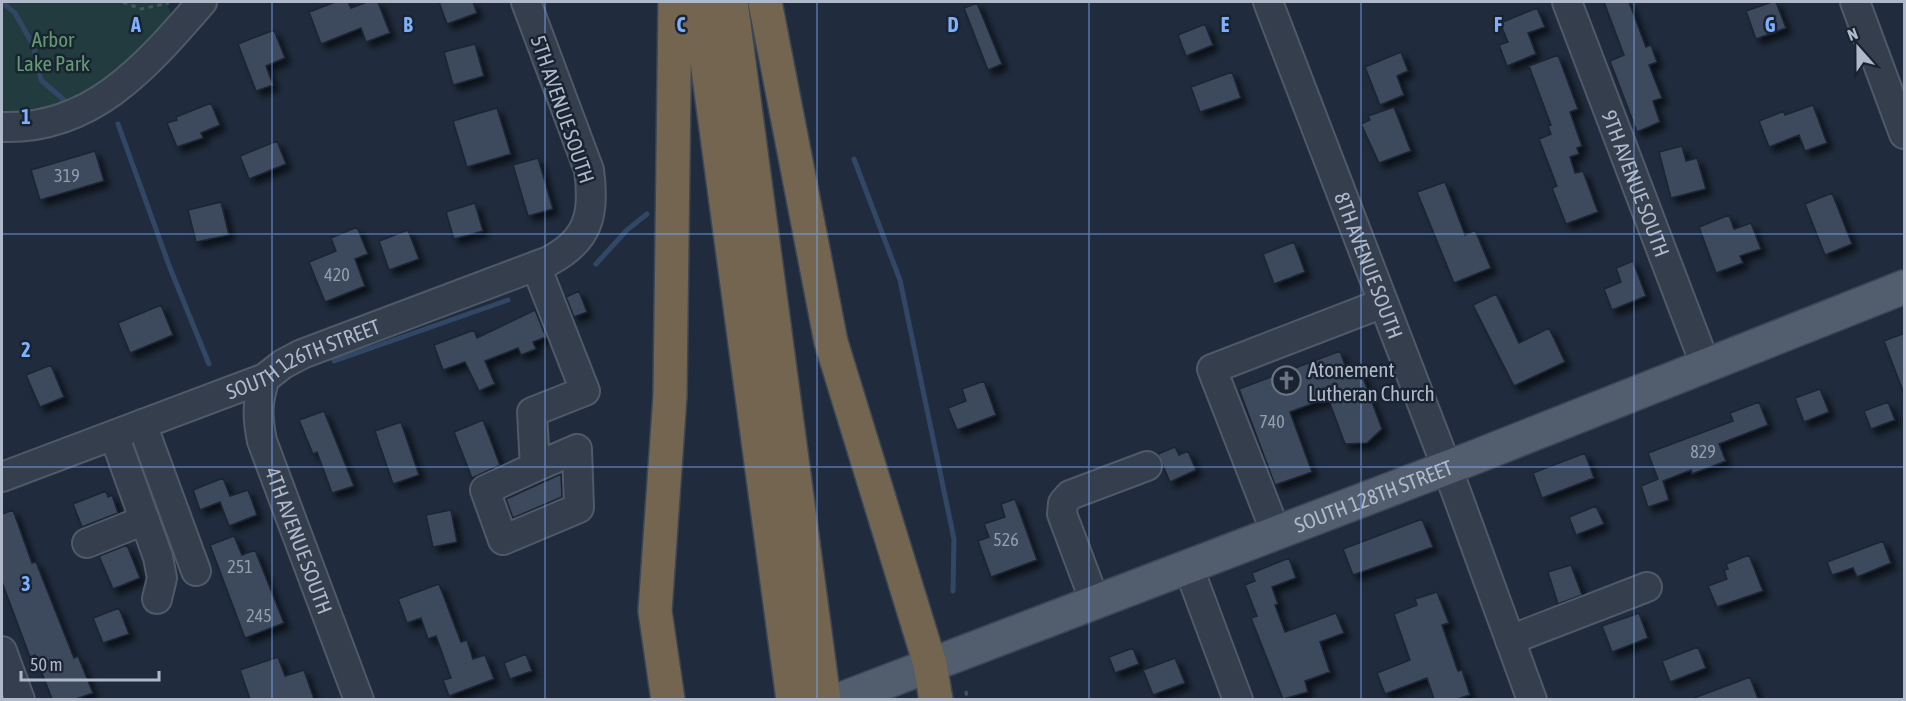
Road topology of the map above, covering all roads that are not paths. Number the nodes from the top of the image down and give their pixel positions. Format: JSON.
{"nodes":[{"id":1,"x":202,"y":2,"type":"edge"},
{"id":2,"x":526,"y":2,"type":"edge"},
{"id":3,"x":675,"y":2,"type":"edge"},
{"id":4,"x":699,"y":2,"type":"edge"},
{"id":5,"x":731,"y":2,"type":"edge"},
{"id":6,"x":765,"y":2,"type":"edge"},
{"id":7,"x":1268,"y":2,"type":"edge"},
{"id":8,"x":1567,"y":2,"type":"edge"},
{"id":9,"x":1855,"y":2,"type":"edge"},
{"id":10,"x":177,"y":9,"type":"edge"},
{"id":11,"x":2,"y":127,"type":"edge"},
{"id":12,"x":1905,"y":134,"type":"edge"},
{"id":13,"x":589,"y":219,"type":"joint"},
{"id":14,"x":536,"y":266,"type":"junction"},
{"id":15,"x":1905,"y":288,"type":"edge"},
{"id":16,"x":1383,"y":303,"type":"junction"},
{"id":17,"x":1705,"y":364,"type":"junction"},
{"id":18,"x":265,"y":378,"type":"junction"},
{"id":19,"x":142,"y":424,"type":"junction"},
{"id":20,"x":114,"y":435,"type":"junction"},
{"id":21,"x":1147,"y":466,"type":"dead end"},
{"id":22,"x":535,"y":467,"type":"dead end"},
{"id":23,"x":1446,"y":468,"type":"junction"},
{"id":24,"x":2,"y":477,"type":"edge"},
{"id":25,"x":145,"y":520,"type":"junction"},
{"id":26,"x":1276,"y":532,"type":"junction"},
{"id":27,"x":87,"y":543,"type":"dead end"},
{"id":28,"x":1188,"y":566,"type":"junction"},
{"id":29,"x":196,"y":571,"type":"dead end"},
{"id":30,"x":1647,"y":587,"type":"dead end"},
{"id":31,"x":157,"y":598,"type":"dead end"},
{"id":32,"x":1095,"y":602,"type":"junction"},
{"id":33,"x":799,"y":625,"type":"junction"},
{"id":34,"x":1510,"y":640,"type":"junction"},
{"id":35,"x":2,"y":651,"type":"edge"},
{"id":36,"x":930,"y":664,"type":"junction"},
{"id":37,"x":951,"y":695,"type":"edge"},
{"id":38,"x":20,"y":699,"type":"edge"},
{"id":39,"x":359,"y":699,"type":"edge"},
{"id":40,"x":668,"y":699,"type":"edge"},
{"id":41,"x":793,"y":699,"type":"edge"},
{"id":42,"x":824,"y":699,"type":"edge"},
{"id":43,"x":839,"y":699,"type":"edge"},
{"id":44,"x":1238,"y":699,"type":"edge"},
{"id":45,"x":1532,"y":699,"type":"edge"}],
"edges":[{"from":1,"to":10,"type":"street"},
{"from":2,"to":13,"type":"street","name":"5TH AVENUE SOUTH"},
{"from":3,"to":40,"type":"highway"},
{"from":4,"to":33,"type":"highway"},
{"from":5,"to":33,"type":"highway"},
{"from":6,"to":36,"type":"highway"},
{"from":7,"to":16,"type":"street","name":"8TH AVENUE SOUTH"},
{"from":8,"to":17,"type":"street","name":"9TH AVENUE SOUTH"},
{"from":9,"to":12,"type":"street"},
{"from":10,"to":11,"type":"street"},
{"from":13,"to":14,"type":"street","name":"SOUTH 126TH STREET"},
{"from":14,"to":18,"type":"street","name":"SOUTH 126TH STREET"},
{"from":14,"to":22,"type":"street"},
{"from":15,"to":17,"type":"main road","name":"SOUTH 128TH STREET"},
{"from":16,"to":23,"type":"street","name":"8TH AVENUE SOUTH"},
{"from":16,"to":26,"type":"street"},
{"from":17,"to":23,"type":"main road","name":"SOUTH 128TH STREET"},
{"from":18,"to":19,"type":"street","name":"SOUTH 126TH STREET"},
{"from":18,"to":39,"type":"street","name":"4TH AVENUE SOUTH"},
{"from":19,"to":20,"type":"street","name":"SOUTH 126TH STREET"},
{"from":19,"to":29,"type":"street"},
{"from":20,"to":24,"type":"street","name":"SOUTH 126TH STREET"},
{"from":20,"to":25,"type":"street"},
{"from":21,"to":32,"type":"street"},
{"from":23,"to":26,"type":"main road","name":"SOUTH 128TH STREET"},
{"from":23,"to":34,"type":"street","name":"8TH AVENUE SOUTH"},
{"from":25,"to":27,"type":"street"},
{"from":25,"to":31,"type":"street"},
{"from":26,"to":28,"type":"main road","name":"SOUTH 128TH STREET"},
{"from":28,"to":32,"type":"main road","name":"SOUTH 128TH STREET"},
{"from":28,"to":44,"type":"street"},
{"from":30,"to":34,"type":"street"},
{"from":32,"to":36,"type":"main road","name":"SOUTH 128TH STREET"},
{"from":33,"to":41,"type":"highway"},
{"from":33,"to":42,"type":"highway"},
{"from":34,"to":45,"type":"street","name":"8TH AVENUE SOUTH"},
{"from":35,"to":38,"type":"street"},
{"from":36,"to":37,"type":"highway"},
{"from":36,"to":43,"type":"main road","name":"SOUTH 128TH STREET"}]}
